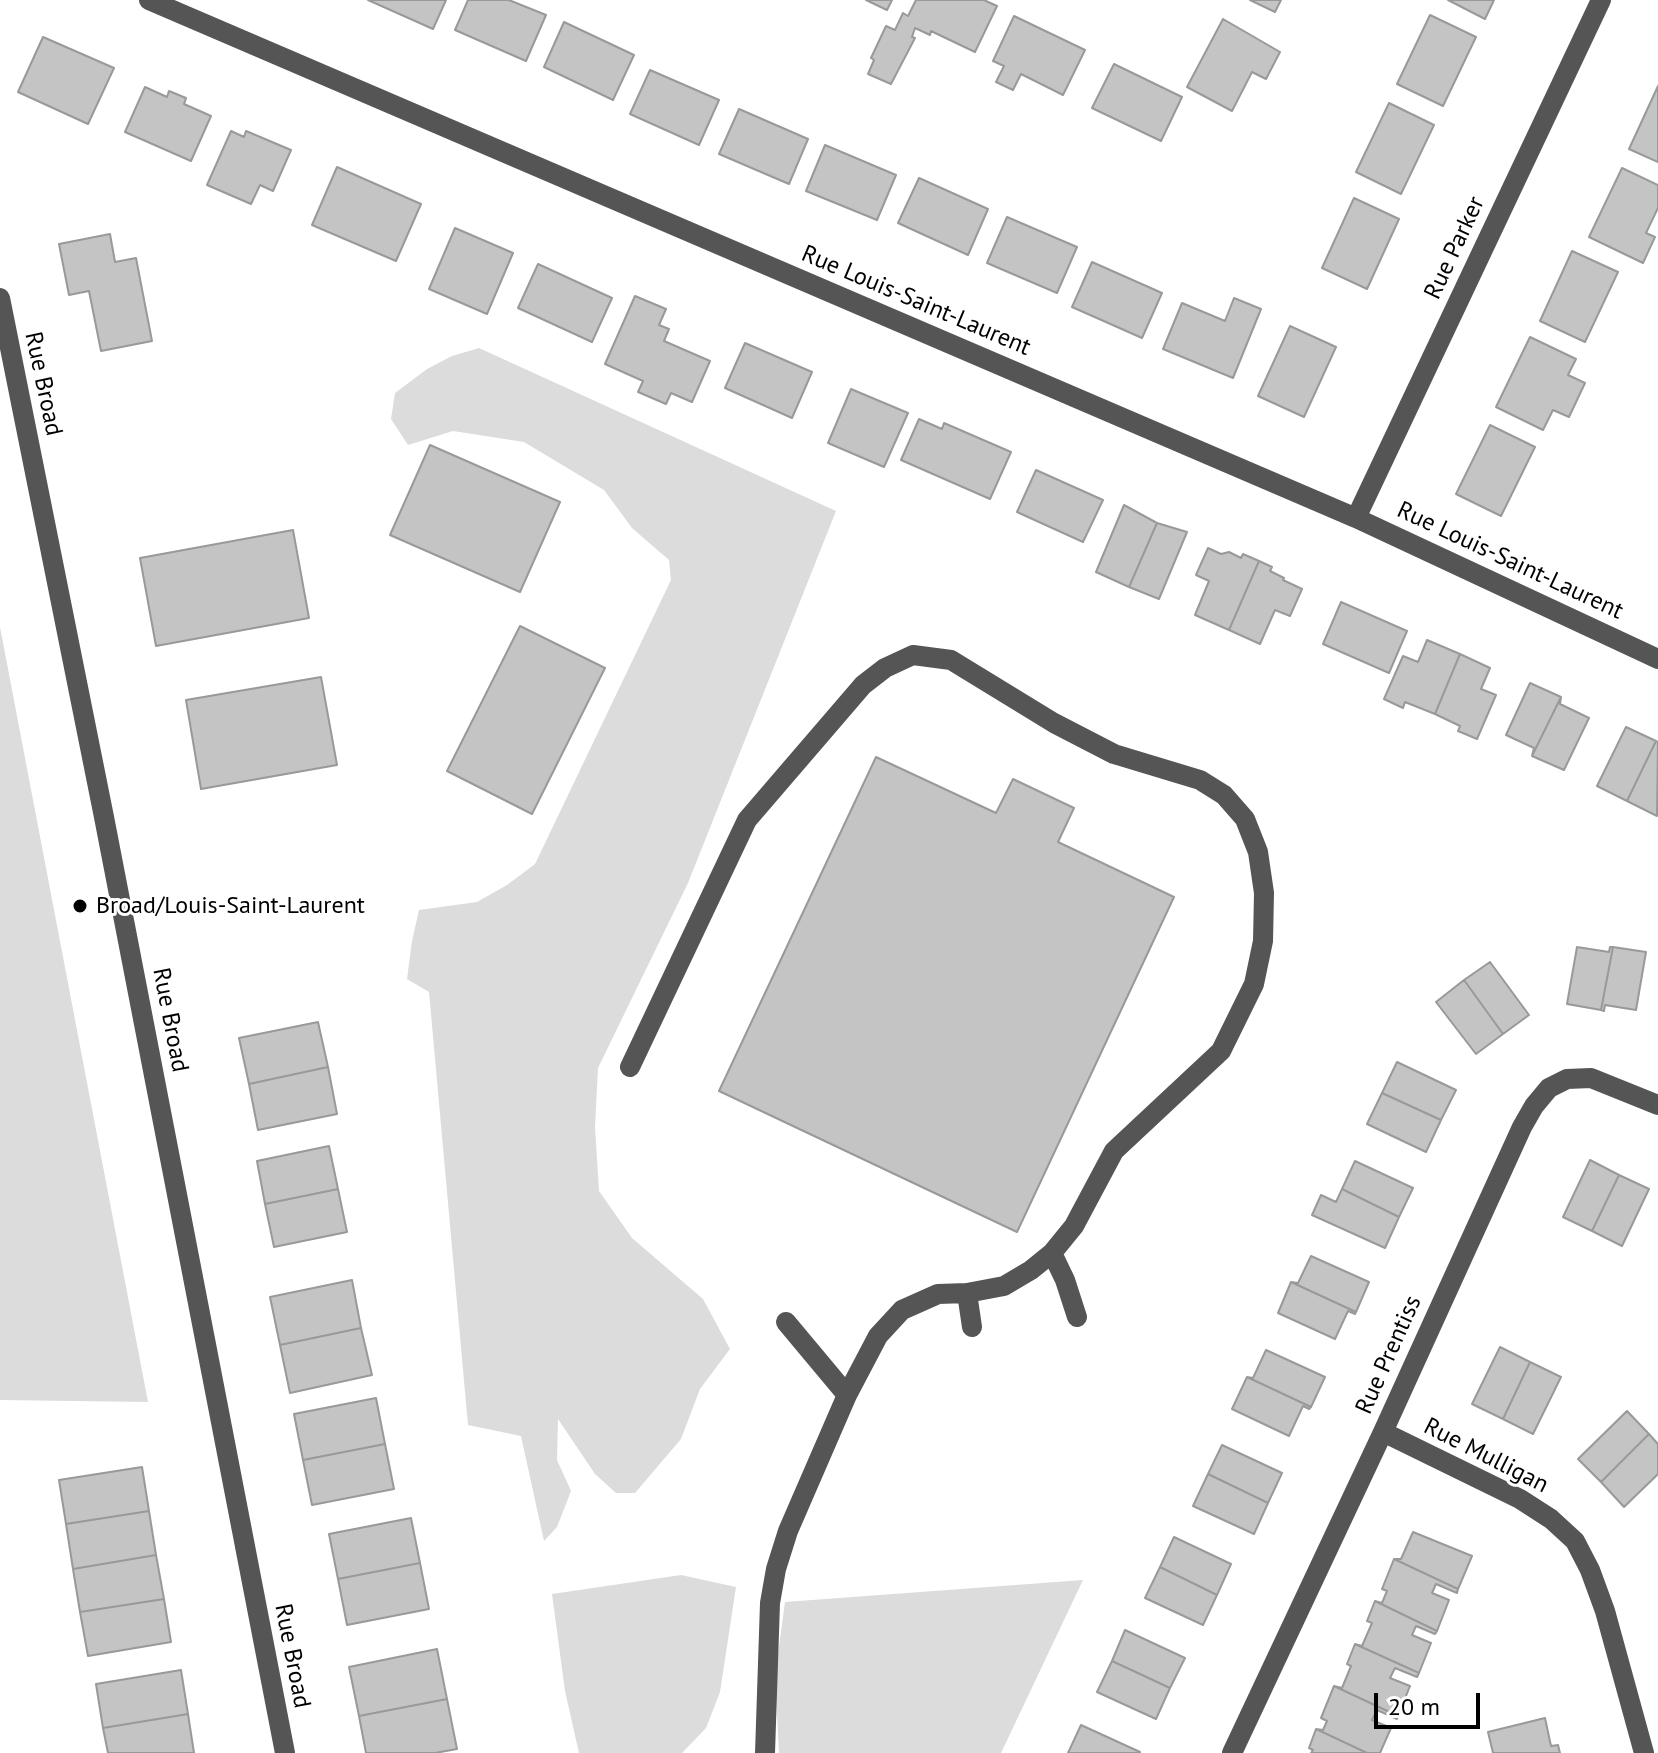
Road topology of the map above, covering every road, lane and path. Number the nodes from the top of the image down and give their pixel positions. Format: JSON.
{"nodes":[{"id":1,"x":149,"y":0,"type":"edge"},
{"id":2,"x":1601,"y":0,"type":"edge"},
{"id":3,"x":0,"y":298,"type":"edge"},
{"id":4,"x":1356,"y":518,"type":"junction"},
{"id":5,"x":1658,"y":659,"type":"edge"},
{"id":6,"x":630,"y":1067,"type":"dead end"},
{"id":7,"x":1658,"y":1105,"type":"edge"},
{"id":8,"x":1052,"y":1253,"type":"junction"},
{"id":9,"x":967,"y":1293,"type":"junction"},
{"id":10,"x":1077,"y":1317,"type":"dead end"},
{"id":11,"x":786,"y":1322,"type":"dead end"},
{"id":12,"x":972,"y":1327,"type":"dead end"},
{"id":13,"x":847,"y":1395,"type":"junction"},
{"id":14,"x":1383,"y":1432,"type":"junction"},
{"id":15,"x":285,"y":1753,"type":"edge"},
{"id":16,"x":765,"y":1753,"type":"edge"},
{"id":17,"x":1232,"y":1753,"type":"edge"},
{"id":18,"x":1644,"y":1753,"type":"edge"}],
"edges":[{"from":1,"to":4,"type":"street","name":"Rue Louis-Saint-Laurent"},
{"from":2,"to":4,"type":"street","name":"Rue Parker"},
{"from":3,"to":15,"type":"street","name":"Rue Broad"},
{"from":4,"to":5,"type":"street","name":"Rue Louis-Saint-Laurent"},
{"from":6,"to":8,"type":"street"},
{"from":7,"to":14,"type":"street","name":"Rue Prentiss"},
{"from":8,"to":9,"type":"street"},
{"from":8,"to":10,"type":"street"},
{"from":9,"to":12,"type":"street"},
{"from":9,"to":13,"type":"street"},
{"from":11,"to":13,"type":"street"},
{"from":13,"to":16,"type":"street"},
{"from":14,"to":17,"type":"street","name":"Rue Prentiss"},
{"from":14,"to":18,"type":"street","name":"Rue Mulligan"}]}
